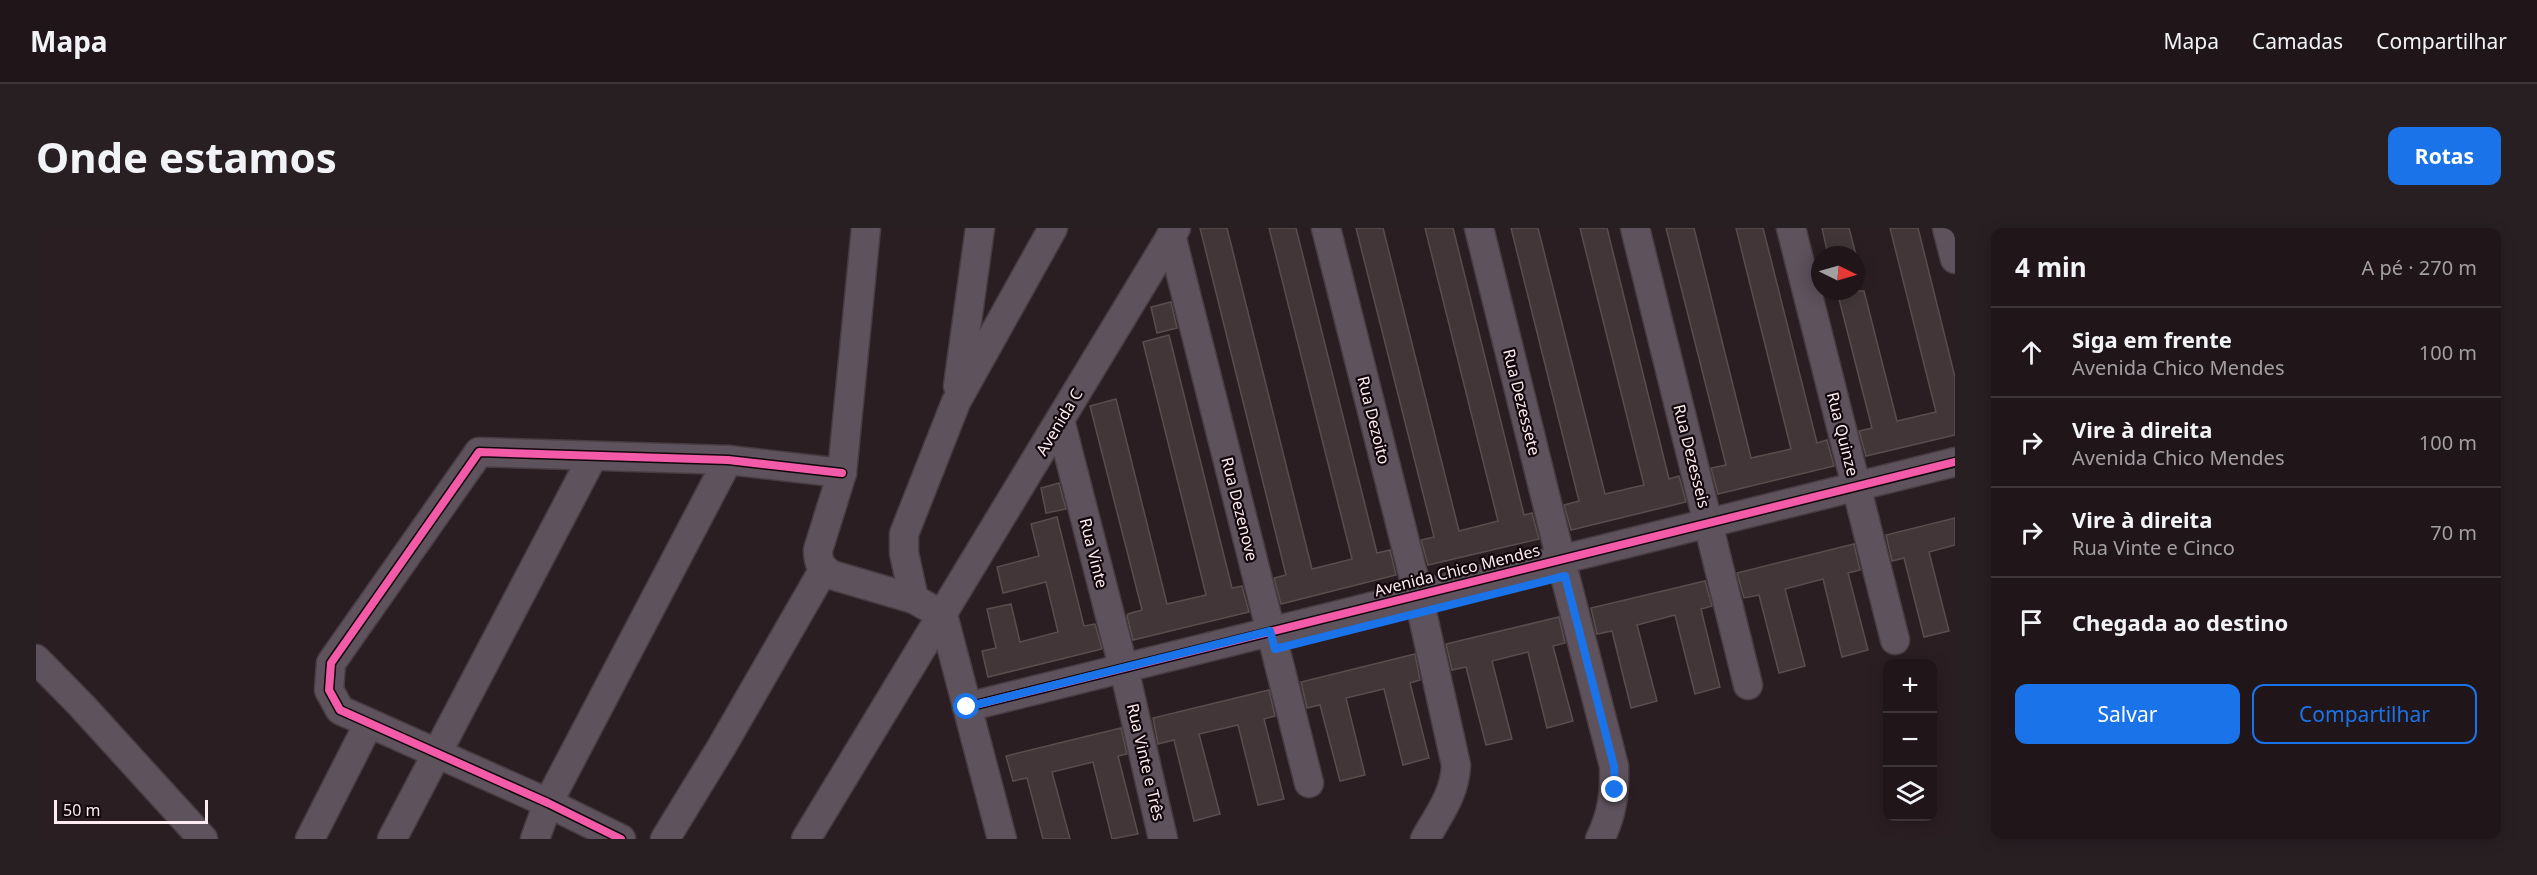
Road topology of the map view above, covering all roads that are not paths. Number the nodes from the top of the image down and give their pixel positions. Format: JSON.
{"nodes":[{"id":1,"x":866,"y":228,"type":"edge"},
{"id":2,"x":980,"y":228,"type":"edge"},
{"id":3,"x":1053,"y":228,"type":"edge"},
{"id":4,"x":1326,"y":228,"type":"edge"},
{"id":5,"x":1479,"y":228,"type":"edge"},
{"id":6,"x":1635,"y":228,"type":"edge"},
{"id":7,"x":1791,"y":228,"type":"edge"},
{"id":8,"x":1947,"y":228,"type":"edge"},
{"id":9,"x":1173,"y":232,"type":"edge"},
{"id":10,"x":1955,"y":259,"type":"edge"},
{"id":11,"x":956,"y":402,"type":"junction"},
{"id":12,"x":1060,"y":420,"type":"junction"},
{"id":13,"x":593,"y":456,"type":"junction"},
{"id":14,"x":728,"y":460,"type":"junction"},
{"id":15,"x":1955,"y":462,"type":"edge"},
{"id":16,"x":842,"y":473,"type":"junction"},
{"id":17,"x":1955,"y":481,"type":"edge"},
{"id":18,"x":1858,"y":495,"type":"junction"},
{"id":19,"x":1710,"y":531,"type":"junction"},
{"id":20,"x":1563,"y":568,"type":"junction"},
{"id":21,"x":824,"y":569,"type":"junction"},
{"id":22,"x":914,"y":598,"type":"junction"},
{"id":23,"x":1420,"y":603,"type":"junction"},
{"id":24,"x":943,"y":615,"type":"junction"},
{"id":25,"x":1273,"y":640,"type":"junction"},
{"id":26,"x":1895,"y":640,"type":"dead end"},
{"id":27,"x":36,"y":659,"type":"edge"},
{"id":28,"x":1126,"y":677,"type":"junction"},
{"id":29,"x":1748,"y":685,"type":"dead end"},
{"id":30,"x":969,"y":716,"type":"junction"},
{"id":31,"x":369,"y":723,"type":"junction"},
{"id":32,"x":437,"y":754,"type":"junction"},
{"id":33,"x":1309,"y":783,"type":"dead end"},
{"id":34,"x":1615,"y":790,"type":"junction"},
{"id":35,"x":548,"y":803,"type":"junction"},
{"id":36,"x":203,"y":839,"type":"edge"},
{"id":37,"x":310,"y":839,"type":"edge"},
{"id":38,"x":392,"y":839,"type":"edge"},
{"id":39,"x":535,"y":839,"type":"edge"},
{"id":40,"x":621,"y":839,"type":"edge"},
{"id":41,"x":665,"y":839,"type":"edge"},
{"id":42,"x":806,"y":839,"type":"edge"},
{"id":43,"x":1002,"y":839,"type":"edge"},
{"id":44,"x":1163,"y":839,"type":"edge"},
{"id":45,"x":1425,"y":839,"type":"edge"},
{"id":46,"x":1599,"y":839,"type":"edge"},
{"id":47,"x":1623,"y":839,"type":"edge"}],
"edges":[{"from":1,"to":16,"type":"street"},
{"from":2,"to":11,"type":"street"},
{"from":3,"to":11,"type":"street"},
{"from":4,"to":23,"type":"street","name":"Rua Dezoito"},
{"from":5,"to":20,"type":"street","name":"Rua Dezessete"},
{"from":6,"to":19,"type":"street","name":"Rua Dezesseis"},
{"from":7,"to":18,"type":"street","name":"Rua Quinze"},
{"from":8,"to":10,"type":"street"},
{"from":9,"to":12,"type":"street","name":"Avenida C"},
{"from":9,"to":25,"type":"street","name":"Rua Dezenove"},
{"from":11,"to":22,"type":"street"},
{"from":12,"to":24,"type":"street","name":"Avenida C"},
{"from":12,"to":28,"type":"street","name":"Rua Vinte"},
{"from":13,"to":14,"type":"street"},
{"from":13,"to":31,"type":"street"},
{"from":13,"to":32,"type":"street"},
{"from":14,"to":16,"type":"street"},
{"from":14,"to":35,"type":"street"},
{"from":15,"to":18,"type":"street","name":"Avenida Chico Mendes"},
{"from":16,"to":21,"type":"street"},
{"from":17,"to":18,"type":"street","name":"Avenida Chico Mendes"},
{"from":18,"to":19,"type":"street","name":"Avenida Chico Mendes"},
{"from":18,"to":26,"type":"street","name":"Rua Quinze"},
{"from":19,"to":20,"type":"street","name":"Avenida Chico Mendes"},
{"from":19,"to":29,"type":"street","name":"Rua Dezesseis"},
{"from":20,"to":23,"type":"street","name":"Avenida Chico Mendes"},
{"from":20,"to":34,"type":"street","name":"Rua Dezessete"},
{"from":21,"to":22,"type":"street"},
{"from":21,"to":41,"type":"street"},
{"from":22,"to":24,"type":"street"},
{"from":23,"to":25,"type":"street","name":"Avenida Chico Mendes"},
{"from":23,"to":45,"type":"street","name":"Rua Dezoito"},
{"from":24,"to":30,"type":"street"},
{"from":24,"to":42,"type":"street","name":"Avenida C"},
{"from":25,"to":28,"type":"street","name":"Avenida Chico Mendes"},
{"from":25,"to":33,"type":"street","name":"Rua Dezenove"},
{"from":27,"to":36,"type":"street"},
{"from":28,"to":30,"type":"street","name":"Avenida Chico Mendes"},
{"from":28,"to":44,"type":"street","name":"Rua Vinte e Três"},
{"from":30,"to":43,"type":"street"},
{"from":31,"to":32,"type":"street"},
{"from":31,"to":37,"type":"street"},
{"from":32,"to":35,"type":"street"},
{"from":32,"to":38,"type":"street"},
{"from":34,"to":46,"type":"street"},
{"from":34,"to":47,"type":"street"},
{"from":35,"to":39,"type":"street"},
{"from":35,"to":40,"type":"street"}]}
